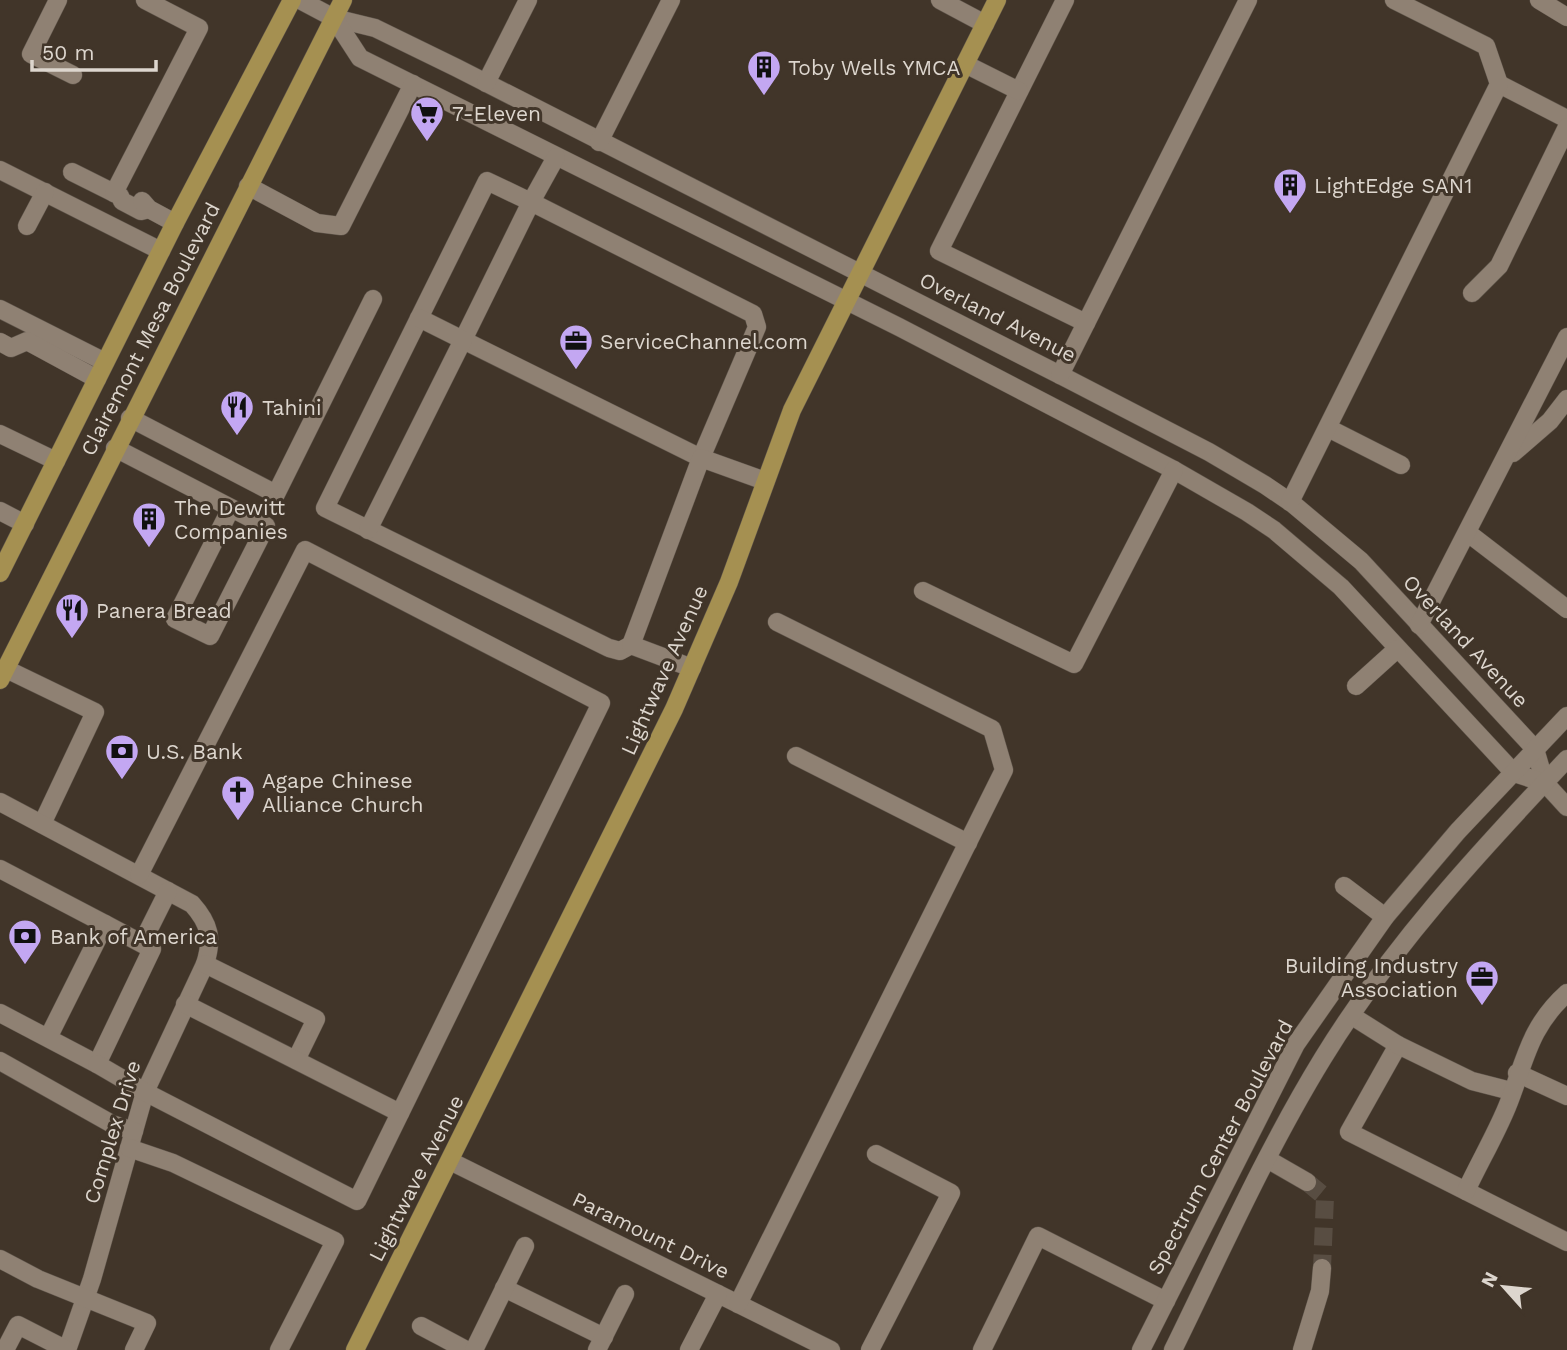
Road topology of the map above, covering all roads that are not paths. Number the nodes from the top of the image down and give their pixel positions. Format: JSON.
{"nodes":[{"id":1,"x":58,"y":0,"type":"edge"},
{"id":2,"x":145,"y":0,"type":"edge"},
{"id":3,"x":292,"y":0,"type":"edge"},
{"id":4,"x":300,"y":0,"type":"edge"},
{"id":5,"x":343,"y":0,"type":"edge"},
{"id":6,"x":528,"y":0,"type":"edge"},
{"id":7,"x":671,"y":0,"type":"edge"},
{"id":8,"x":940,"y":0,"type":"edge"},
{"id":9,"x":997,"y":0,"type":"edge"},
{"id":10,"x":1065,"y":0,"type":"edge"},
{"id":11,"x":1248,"y":0,"type":"edge"},
{"id":12,"x":1394,"y":0,"type":"edge"},
{"id":13,"x":1539,"y":0,"type":"edge"},
{"id":14,"x":1567,"y":17,"type":"edge"},
{"id":15,"x":334,"y":18,"type":"junction"},
{"id":16,"x":985,"y":23,"type":"junction"},
{"id":17,"x":965,"y":64,"type":"junction"},
{"id":18,"x":73,"y":75,"type":"dead end"},
{"id":19,"x":486,"y":83,"type":"junction"},
{"id":20,"x":413,"y":84,"type":"junction"},
{"id":21,"x":1499,"y":84,"type":"junction"},
{"id":22,"x":1020,"y":91,"type":"junction"},
{"id":23,"x":1567,"y":119,"type":"edge"},
{"id":24,"x":1567,"y":127,"type":"edge"},
{"id":25,"x":599,"y":142,"type":"junction"},
{"id":26,"x":556,"y":157,"type":"junction"},
{"id":27,"x":72,"y":172,"type":"dead end"},
{"id":28,"x":2,"y":175,"type":"edge"},
{"id":29,"x":248,"y":186,"type":"junction"},
{"id":30,"x":45,"y":192,"type":"junction"},
{"id":31,"x":117,"y":194,"type":"junction"},
{"id":32,"x":531,"y":202,"type":"junction"},
{"id":33,"x":175,"y":223,"type":"junction"},
{"id":34,"x":27,"y":226,"type":"dead end"},
{"id":35,"x":161,"y":251,"type":"junction"},
{"id":36,"x":860,"y":272,"type":"junction"},
{"id":37,"x":1472,"y":293,"type":"dead end"},
{"id":38,"x":373,"y":299,"type":"dead end"},
{"id":39,"x":846,"y":300,"type":"junction"},
{"id":40,"x":0,"y":309,"type":"edge"},
{"id":41,"x":419,"y":318,"type":"junction"},
{"id":42,"x":1086,"y":323,"type":"junction"},
{"id":43,"x":1567,"y":337,"type":"edge"},
{"id":44,"x":463,"y":340,"type":"junction"},
{"id":45,"x":0,"y":342,"type":"edge"},
{"id":46,"x":101,"y":371,"type":"junction"},
{"id":47,"x":1060,"y":375,"type":"junction"},
{"id":48,"x":1567,"y":399,"type":"edge"},
{"id":49,"x":130,"y":418,"type":"junction"},
{"id":50,"x":1328,"y":428,"type":"junction"},
{"id":51,"x":0,"y":434,"type":"edge"},
{"id":52,"x":115,"y":448,"type":"junction"},
{"id":53,"x":701,"y":458,"type":"junction"},
{"id":54,"x":1504,"y":460,"type":"junction"},
{"id":55,"x":56,"y":461,"type":"junction"},
{"id":56,"x":1401,"y":465,"type":"dead end"},
{"id":57,"x":1174,"y":470,"type":"junction"},
{"id":58,"x":765,"y":481,"type":"junction"},
{"id":59,"x":1290,"y":502,"type":"junction"},
{"id":60,"x":231,"y":508,"type":"junction"},
{"id":61,"x":0,"y":511,"type":"edge"},
{"id":62,"x":25,"y":523,"type":"junction"},
{"id":63,"x":368,"y":530,"type":"junction"},
{"id":64,"x":1468,"y":533,"type":"junction"},
{"id":65,"x":5,"y":551,"type":"edge"},
{"id":66,"x":0,"y":573,"type":"edge"},
{"id":67,"x":923,"y":591,"type":"dead end"},
{"id":68,"x":1567,"y":609,"type":"edge"},
{"id":69,"x":777,"y":622,"type":"dead end"},
{"id":70,"x":1419,"y":625,"type":"junction"},
{"id":71,"x":631,"y":645,"type":"junction"},
{"id":72,"x":1397,"y":649,"type":"junction"},
{"id":73,"x":692,"y":668,"type":"junction"},
{"id":74,"x":3,"y":674,"type":"edge"},
{"id":75,"x":1356,"y":686,"type":"dead end"},
{"id":76,"x":1567,"y":716,"type":"edge"},
{"id":77,"x":1535,"y":749,"type":"junction"},
{"id":78,"x":796,"y":757,"type":"dead end"},
{"id":79,"x":1567,"y":759,"type":"edge"},
{"id":80,"x":1514,"y":773,"type":"junction"},
{"id":81,"x":1545,"y":783,"type":"junction"},
{"id":82,"x":0,"y":802,"type":"edge"},
{"id":83,"x":1567,"y":807,"type":"edge"},
{"id":84,"x":42,"y":824,"type":"junction"},
{"id":85,"x":968,"y":843,"type":"junction"},
{"id":86,"x":0,"y":869,"type":"edge"},
{"id":87,"x":139,"y":875,"type":"junction"},
{"id":88,"x":1345,"y":886,"type":"dead end"},
{"id":89,"x":168,"y":891,"type":"junction"},
{"id":90,"x":1385,"y":917,"type":"junction"},
{"id":91,"x":105,"y":924,"type":"junction"},
{"id":92,"x":142,"y":943,"type":"junction"},
{"id":93,"x":205,"y":964,"type":"junction"},
{"id":94,"x":1567,"y":993,"type":"edge"},
{"id":95,"x":185,"y":1003,"type":"junction"},
{"id":96,"x":0,"y":1013,"type":"edge"},
{"id":97,"x":1352,"y":1016,"type":"junction"},
{"id":98,"x":48,"y":1038,"type":"junction"},
{"id":99,"x":1398,"y":1045,"type":"junction"},
{"id":100,"x":296,"y":1060,"type":"junction"},
{"id":101,"x":0,"y":1061,"type":"edge"},
{"id":102,"x":97,"y":1064,"type":"junction"},
{"id":103,"x":1517,"y":1073,"type":"junction"},
{"id":104,"x":1511,"y":1091,"type":"junction"},
{"id":105,"x":145,"y":1092,"type":"junction"},
{"id":106,"x":1567,"y":1096,"type":"edge"},
{"id":107,"x":400,"y":1113,"type":"junction"},
{"id":108,"x":131,"y":1140,"type":"junction"},
{"id":109,"x":876,"y":1154,"type":"dead end"},
{"id":110,"x":1267,"y":1159,"type":"junction"},
{"id":111,"x":450,"y":1161,"type":"junction"},
{"id":112,"x":1307,"y":1182,"type":"tunnel mouth"},
{"id":113,"x":1466,"y":1191,"type":"junction"},
{"id":114,"x":1567,"y":1242,"type":"edge"},
{"id":115,"x":525,"y":1246,"type":"dead end"},
{"id":116,"x":0,"y":1259,"type":"edge"},
{"id":117,"x":1322,"y":1268,"type":"tunnel mouth"},
{"id":118,"x":504,"y":1288,"type":"junction"},
{"id":119,"x":625,"y":1294,"type":"dead end"},
{"id":120,"x":718,"y":1294,"type":"junction"},
{"id":121,"x":86,"y":1297,"type":"junction"},
{"id":122,"x":1166,"y":1301,"type":"junction"},
{"id":123,"x":738,"y":1304,"type":"junction"},
{"id":124,"x":421,"y":1326,"type":"dead end"},
{"id":125,"x":600,"y":1343,"type":"edge"},
{"id":126,"x":5,"y":1350,"type":"edge"},
{"id":127,"x":67,"y":1350,"type":"edge"},
{"id":128,"x":134,"y":1350,"type":"edge"},
{"id":129,"x":279,"y":1350,"type":"edge"},
{"id":130,"x":355,"y":1350,"type":"edge"},
{"id":131,"x":466,"y":1350,"type":"edge"},
{"id":132,"x":474,"y":1350,"type":"edge"},
{"id":133,"x":689,"y":1350,"type":"edge"},
{"id":134,"x":831,"y":1350,"type":"edge"},
{"id":135,"x":870,"y":1350,"type":"edge"},
{"id":136,"x":982,"y":1350,"type":"edge"},
{"id":137,"x":1140,"y":1350,"type":"edge"},
{"id":138,"x":1173,"y":1350,"type":"edge"},
{"id":139,"x":1301,"y":1350,"type":"edge"}],
"edges":[{"from":1,"to":18,"type":"street"},
{"from":2,"to":31,"type":"street"},
{"from":3,"to":33,"type":"main road","name":"Clairemont Mesa Boulevard"},
{"from":4,"to":15,"type":"street","name":"Overland Avenue"},
{"from":5,"to":15,"type":"main road","name":"Clairemont Mesa Boulevard"},
{"from":6,"to":19,"type":"street"},
{"from":7,"to":25,"type":"street"},
{"from":8,"to":16,"type":"street"},
{"from":9,"to":16,"type":"main road","name":"Lightwave Avenue"},
{"from":10,"to":22,"type":"street"},
{"from":11,"to":42,"type":"street"},
{"from":12,"to":21,"type":"street"},
{"from":13,"to":14,"type":"street"},
{"from":15,"to":19,"type":"street","name":"Overland Avenue"},
{"from":15,"to":20,"type":"street","name":"Overland Avenue"},
{"from":15,"to":29,"type":"main road","name":"Clairemont Mesa Boulevard"},
{"from":16,"to":17,"type":"main road","name":"Lightwave Avenue"},
{"from":17,"to":22,"type":"street"},
{"from":17,"to":36,"type":"main road","name":"Lightwave Avenue"},
{"from":19,"to":25,"type":"street","name":"Overland Avenue"},
{"from":20,"to":26,"type":"street","name":"Overland Avenue"},
{"from":20,"to":29,"type":"street"},
{"from":21,"to":23,"type":"street"},
{"from":21,"to":50,"type":"street"},
{"from":22,"to":42,"type":"street"},
{"from":24,"to":37,"type":"street"},
{"from":25,"to":36,"type":"street","name":"Overland Avenue"},
{"from":26,"to":32,"type":"street"},
{"from":26,"to":39,"type":"street","name":"Overland Avenue"},
{"from":27,"to":31,"type":"street"},
{"from":28,"to":30,"type":"street"},
{"from":29,"to":49,"type":"main road","name":"Clairemont Mesa Boulevard"},
{"from":30,"to":34,"type":"street"},
{"from":30,"to":35,"type":"street"},
{"from":31,"to":33,"type":"street"},
{"from":32,"to":41,"type":"street"},
{"from":32,"to":44,"type":"street"},
{"from":32,"to":53,"type":"street"},
{"from":33,"to":35,"type":"main road","name":"Clairemont Mesa Boulevard"},
{"from":35,"to":46,"type":"main road","name":"Clairemont Mesa Boulevard"},
{"from":36,"to":39,"type":"main road","name":"Lightwave Avenue"},
{"from":36,"to":47,"type":"street","name":"Overland Avenue"},
{"from":38,"to":49,"type":"street"},
{"from":39,"to":57,"type":"street","name":"Overland Avenue"},
{"from":39,"to":58,"type":"main road","name":"Lightwave Avenue"},
{"from":40,"to":46,"type":"street"},
{"from":41,"to":44,"type":"street"},
{"from":41,"to":63,"type":"street"},
{"from":42,"to":47,"type":"street"},
{"from":43,"to":54,"type":"street"},
{"from":44,"to":53,"type":"street"},
{"from":44,"to":63,"type":"street"},
{"from":45,"to":46,"type":"street"},
{"from":46,"to":55,"type":"main road","name":"Clairemont Mesa Boulevard"},
{"from":47,"to":59,"type":"street","name":"Overland Avenue"},
{"from":48,"to":54,"type":"street"},
{"from":49,"to":52,"type":"main road","name":"Clairemont Mesa Boulevard"},
{"from":50,"to":56,"type":"street"},
{"from":50,"to":59,"type":"street"},
{"from":51,"to":55,"type":"street"},
{"from":52,"to":60,"type":"street"},
{"from":52,"to":74,"type":"main road","name":"Clairemont Mesa Boulevard"},
{"from":53,"to":58,"type":"street"},
{"from":53,"to":71,"type":"street"},
{"from":54,"to":64,"type":"street"},
{"from":55,"to":62,"type":"main road","name":"Clairemont Mesa Boulevard"},
{"from":57,"to":67,"type":"street"},
{"from":57,"to":72,"type":"street","name":"Overland Avenue"},
{"from":58,"to":73,"type":"main road","name":"Lightwave Avenue"},
{"from":59,"to":70,"type":"street","name":"Overland Avenue"},
{"from":60,"to":60,"type":"street"},
{"from":61,"to":62,"type":"street"},
{"from":62,"to":65,"type":"main road","name":"Clairemont Mesa Boulevard"},
{"from":63,"to":71,"type":"street"},
{"from":64,"to":68,"type":"street"},
{"from":64,"to":70,"type":"street"},
{"from":65,"to":66,"type":"main road","name":"Clairemont Mesa Boulevard"},
{"from":69,"to":85,"type":"street"},
{"from":70,"to":77,"type":"street","name":"Overland Avenue"},
{"from":71,"to":73,"type":"street"},
{"from":72,"to":75,"type":"street"},
{"from":72,"to":80,"type":"street","name":"Overland Avenue"},
{"from":73,"to":111,"type":"main road","name":"Lightwave Avenue"},
{"from":74,"to":84,"type":"street"},
{"from":76,"to":77,"type":"street","name":"Spectrum Center Boulevard"},
{"from":77,"to":80,"type":"street","name":"Spectrum Center Boulevard"},
{"from":77,"to":81,"type":"street","name":"Overland Avenue"},
{"from":78,"to":85,"type":"street"},
{"from":79,"to":81,"type":"street"},
{"from":80,"to":81,"type":"street","name":"Overland Avenue"},
{"from":80,"to":90,"type":"street","name":"Spectrum Center Boulevard"},
{"from":81,"to":83,"type":"street","name":"Overland Avenue"},
{"from":81,"to":97,"type":"street"},
{"from":82,"to":84,"type":"street","name":"Complex Drive"},
{"from":84,"to":87,"type":"street","name":"Complex Drive"},
{"from":85,"to":123,"type":"street"},
{"from":86,"to":91,"type":"street"},
{"from":87,"to":89,"type":"street","name":"Complex Drive"},
{"from":87,"to":107,"type":"street"},
{"from":88,"to":90,"type":"street"},
{"from":89,"to":92,"type":"street"},
{"from":89,"to":93,"type":"street","name":"Complex Drive"},
{"from":90,"to":122,"type":"street","name":"Spectrum Center Boulevard"},
{"from":91,"to":92,"type":"street"},
{"from":91,"to":98,"type":"street"},
{"from":92,"to":102,"type":"street"},
{"from":93,"to":95,"type":"street","name":"Complex Drive"},
{"from":93,"to":100,"type":"street"},
{"from":94,"to":103,"type":"street"},
{"from":95,"to":100,"type":"street"},
{"from":95,"to":105,"type":"street","name":"Complex Drive"},
{"from":96,"to":98,"type":"street"},
{"from":97,"to":99,"type":"street"},
{"from":97,"to":110,"type":"street"},
{"from":98,"to":102,"type":"street"},
{"from":99,"to":104,"type":"street"},
{"from":99,"to":113,"type":"street"},
{"from":100,"to":107,"type":"street"},
{"from":101,"to":108,"type":"street"},
{"from":102,"to":105,"type":"street"},
{"from":103,"to":104,"type":"street"},
{"from":103,"to":106,"type":"street"},
{"from":104,"to":113,"type":"street"},
{"from":105,"to":107,"type":"street"},
{"from":105,"to":108,"type":"street","name":"Complex Drive"},
{"from":108,"to":121,"type":"street","name":"Complex Drive"},
{"from":108,"to":129,"type":"street"},
{"from":109,"to":135,"type":"street"},
{"from":110,"to":112,"type":"street"},
{"from":110,"to":138,"type":"street"},
{"from":111,"to":120,"type":"street","name":"Paramount Drive"},
{"from":111,"to":130,"type":"main road","name":"Lightwave Avenue"},
{"from":113,"to":114,"type":"street"},
{"from":115,"to":118,"type":"street"},
{"from":116,"to":121,"type":"street"},
{"from":117,"to":139,"type":"street"},
{"from":118,"to":125,"type":"street"},
{"from":118,"to":132,"type":"street"},
{"from":119,"to":125,"type":"street"},
{"from":120,"to":123,"type":"street","name":"Paramount Drive"},
{"from":120,"to":133,"type":"street"},
{"from":121,"to":127,"type":"street","name":"Complex Drive"},
{"from":121,"to":128,"type":"street"},
{"from":122,"to":136,"type":"street"},
{"from":122,"to":137,"type":"street","name":"Spectrum Center Boulevard"},
{"from":123,"to":134,"type":"street","name":"Paramount Drive"},
{"from":124,"to":131,"type":"street"},
{"from":126,"to":127,"type":"street"}]}
